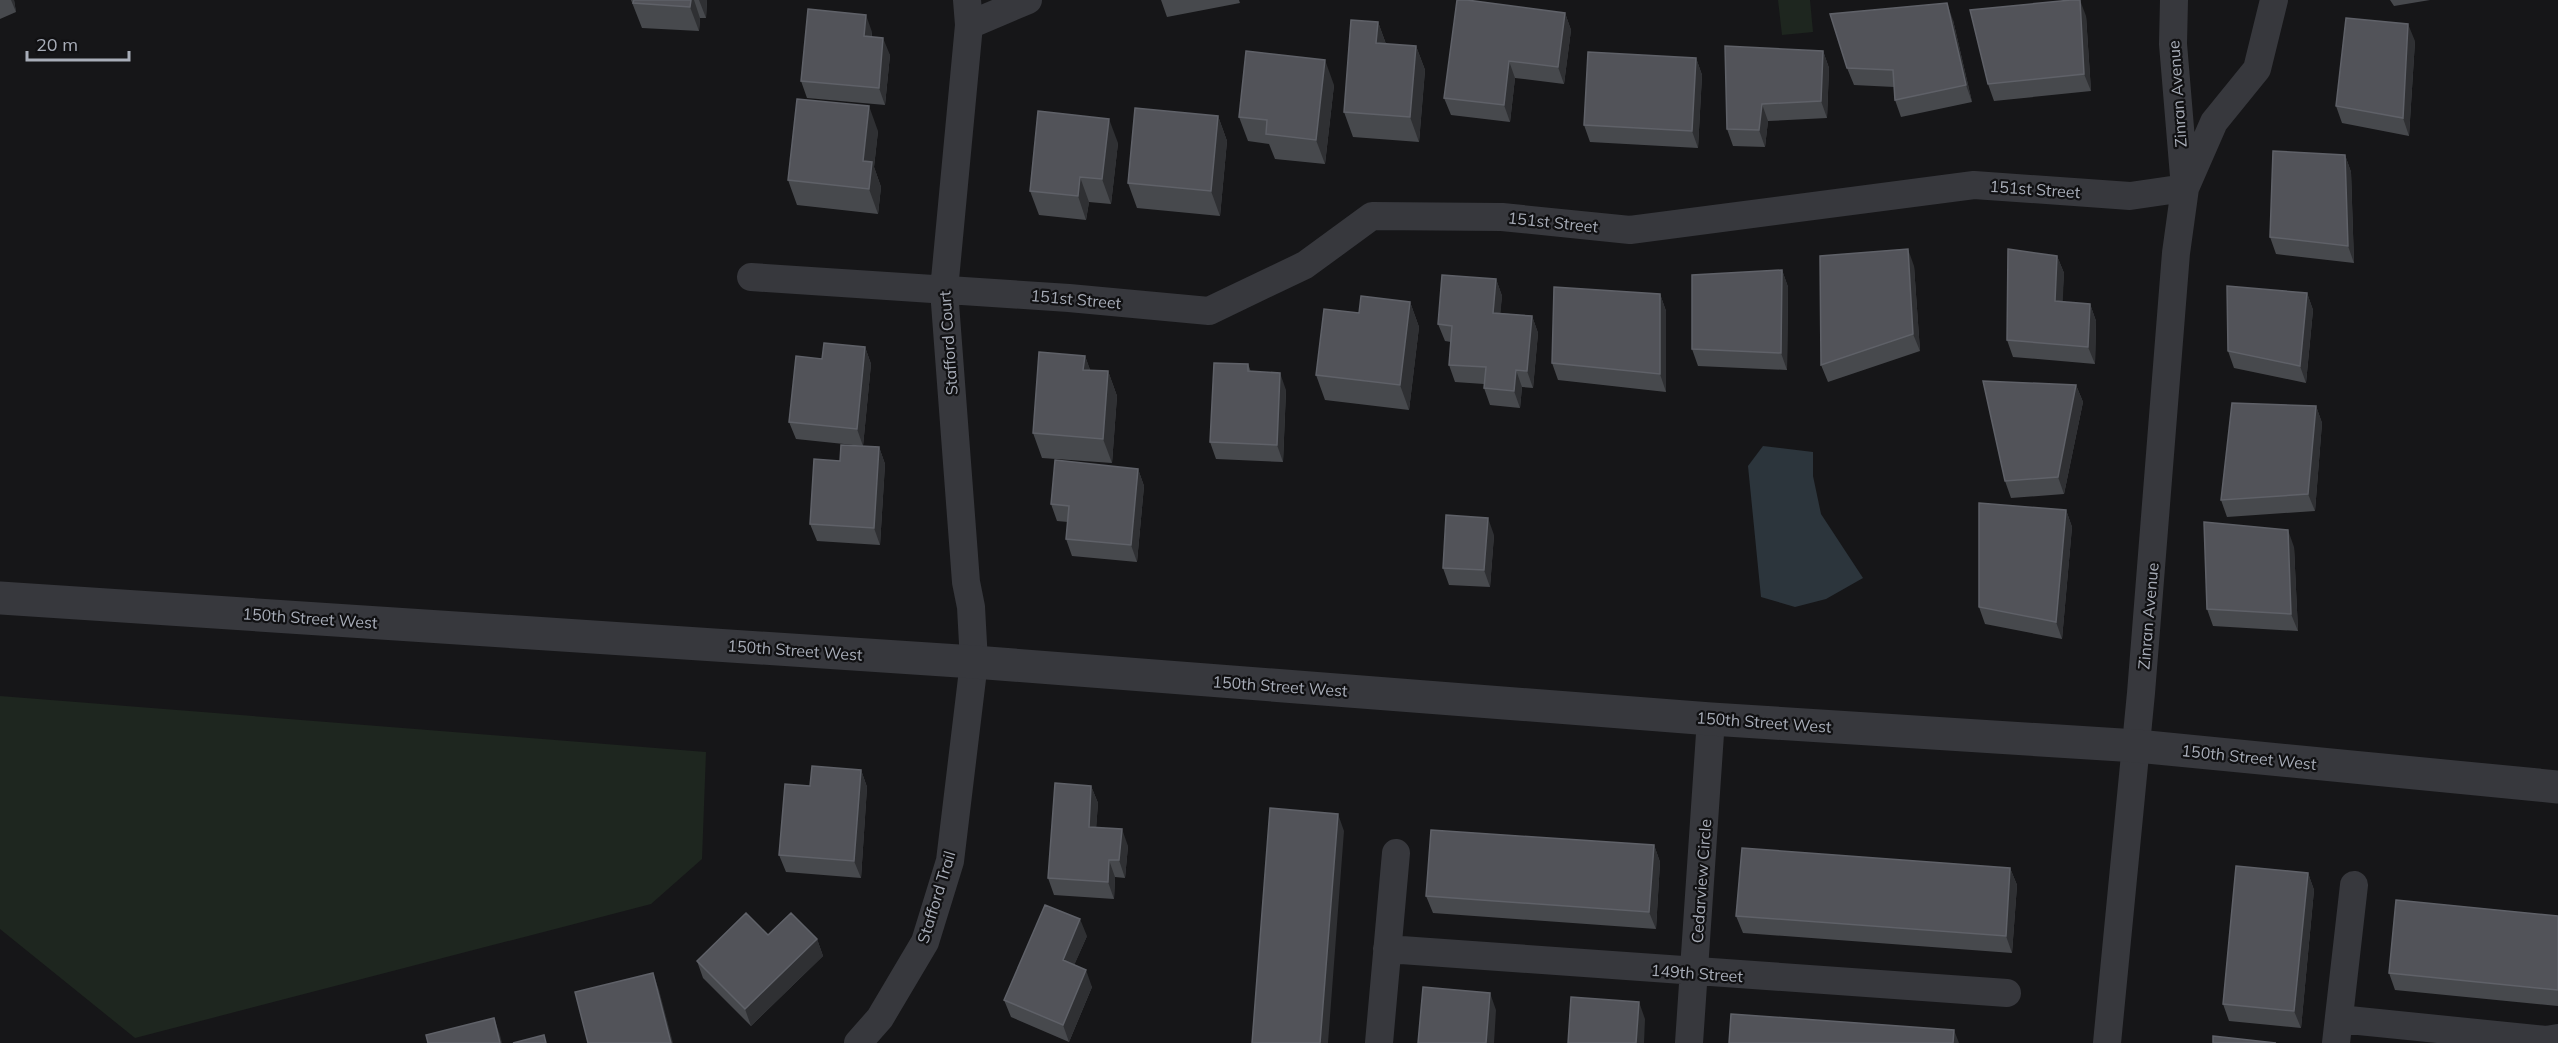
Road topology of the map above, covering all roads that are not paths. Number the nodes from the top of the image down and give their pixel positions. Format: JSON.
{"nodes":[{"id":1,"x":1028,"y":0,"type":"edge"},
{"id":2,"x":2174,"y":0,"type":"edge"},
{"id":3,"x":2274,"y":0,"type":"edge"},
{"id":4,"x":968,"y":12,"type":"edge"},
{"id":5,"x":2185,"y":188,"type":"junction"},
{"id":6,"x":751,"y":277,"type":"dead end"},
{"id":7,"x":944,"y":290,"type":"junction"},
{"id":8,"x":0,"y":598,"type":"edge"},
{"id":9,"x":974,"y":662,"type":"junction"},
{"id":10,"x":1711,"y":719,"type":"junction"},
{"id":11,"x":2137,"y":746,"type":"junction"},
{"id":12,"x":2558,"y":787,"type":"edge"},
{"id":13,"x":1396,"y":853,"type":"dead end"},
{"id":14,"x":2354,"y":885,"type":"dead end"},
{"id":15,"x":1387,"y":949,"type":"junction"},
{"id":16,"x":1695,"y":973,"type":"junction"},
{"id":17,"x":2007,"y":993,"type":"dead end"},
{"id":18,"x":2337,"y":1031,"type":"edge"},
{"id":19,"x":2558,"y":1038,"type":"edge"},
{"id":20,"x":858,"y":1043,"type":"edge"},
{"id":21,"x":1379,"y":1043,"type":"edge"},
{"id":22,"x":1689,"y":1043,"type":"edge"},
{"id":23,"x":2107,"y":1043,"type":"edge"}],
"edges":[{"from":1,"to":4,"type":"street","name":"Stafford Court"},
{"from":2,"to":5,"type":"street","name":"Zinran Avenue"},
{"from":3,"to":5,"type":"street","name":"Zinran Avenue"},
{"from":4,"to":7,"type":"street","name":"Stafford Court"},
{"from":5,"to":7,"type":"street","name":"151st Street"},
{"from":5,"to":11,"type":"street","name":"Zinran Avenue"},
{"from":6,"to":7,"type":"street","name":"151st Street"},
{"from":7,"to":9,"type":"street","name":"Stafford Court"},
{"from":8,"to":9,"type":"street","name":"150th Street West"},
{"from":9,"to":10,"type":"street","name":"150th Street West"},
{"from":9,"to":20,"type":"street","name":"Stafford Trail"},
{"from":10,"to":11,"type":"street","name":"150th Street West"},
{"from":10,"to":16,"type":"street","name":"Cedarview Circle"},
{"from":11,"to":12,"type":"street","name":"150th Street West"},
{"from":11,"to":23,"type":"street","name":"Zinran Avenue"},
{"from":13,"to":15,"type":"street"},
{"from":14,"to":18,"type":"street"},
{"from":15,"to":16,"type":"street","name":"149th Street"},
{"from":15,"to":21,"type":"street"},
{"from":16,"to":17,"type":"street","name":"149th Street"},
{"from":16,"to":22,"type":"street","name":"Cedarview Circle"},
{"from":18,"to":19,"type":"street"}]}
